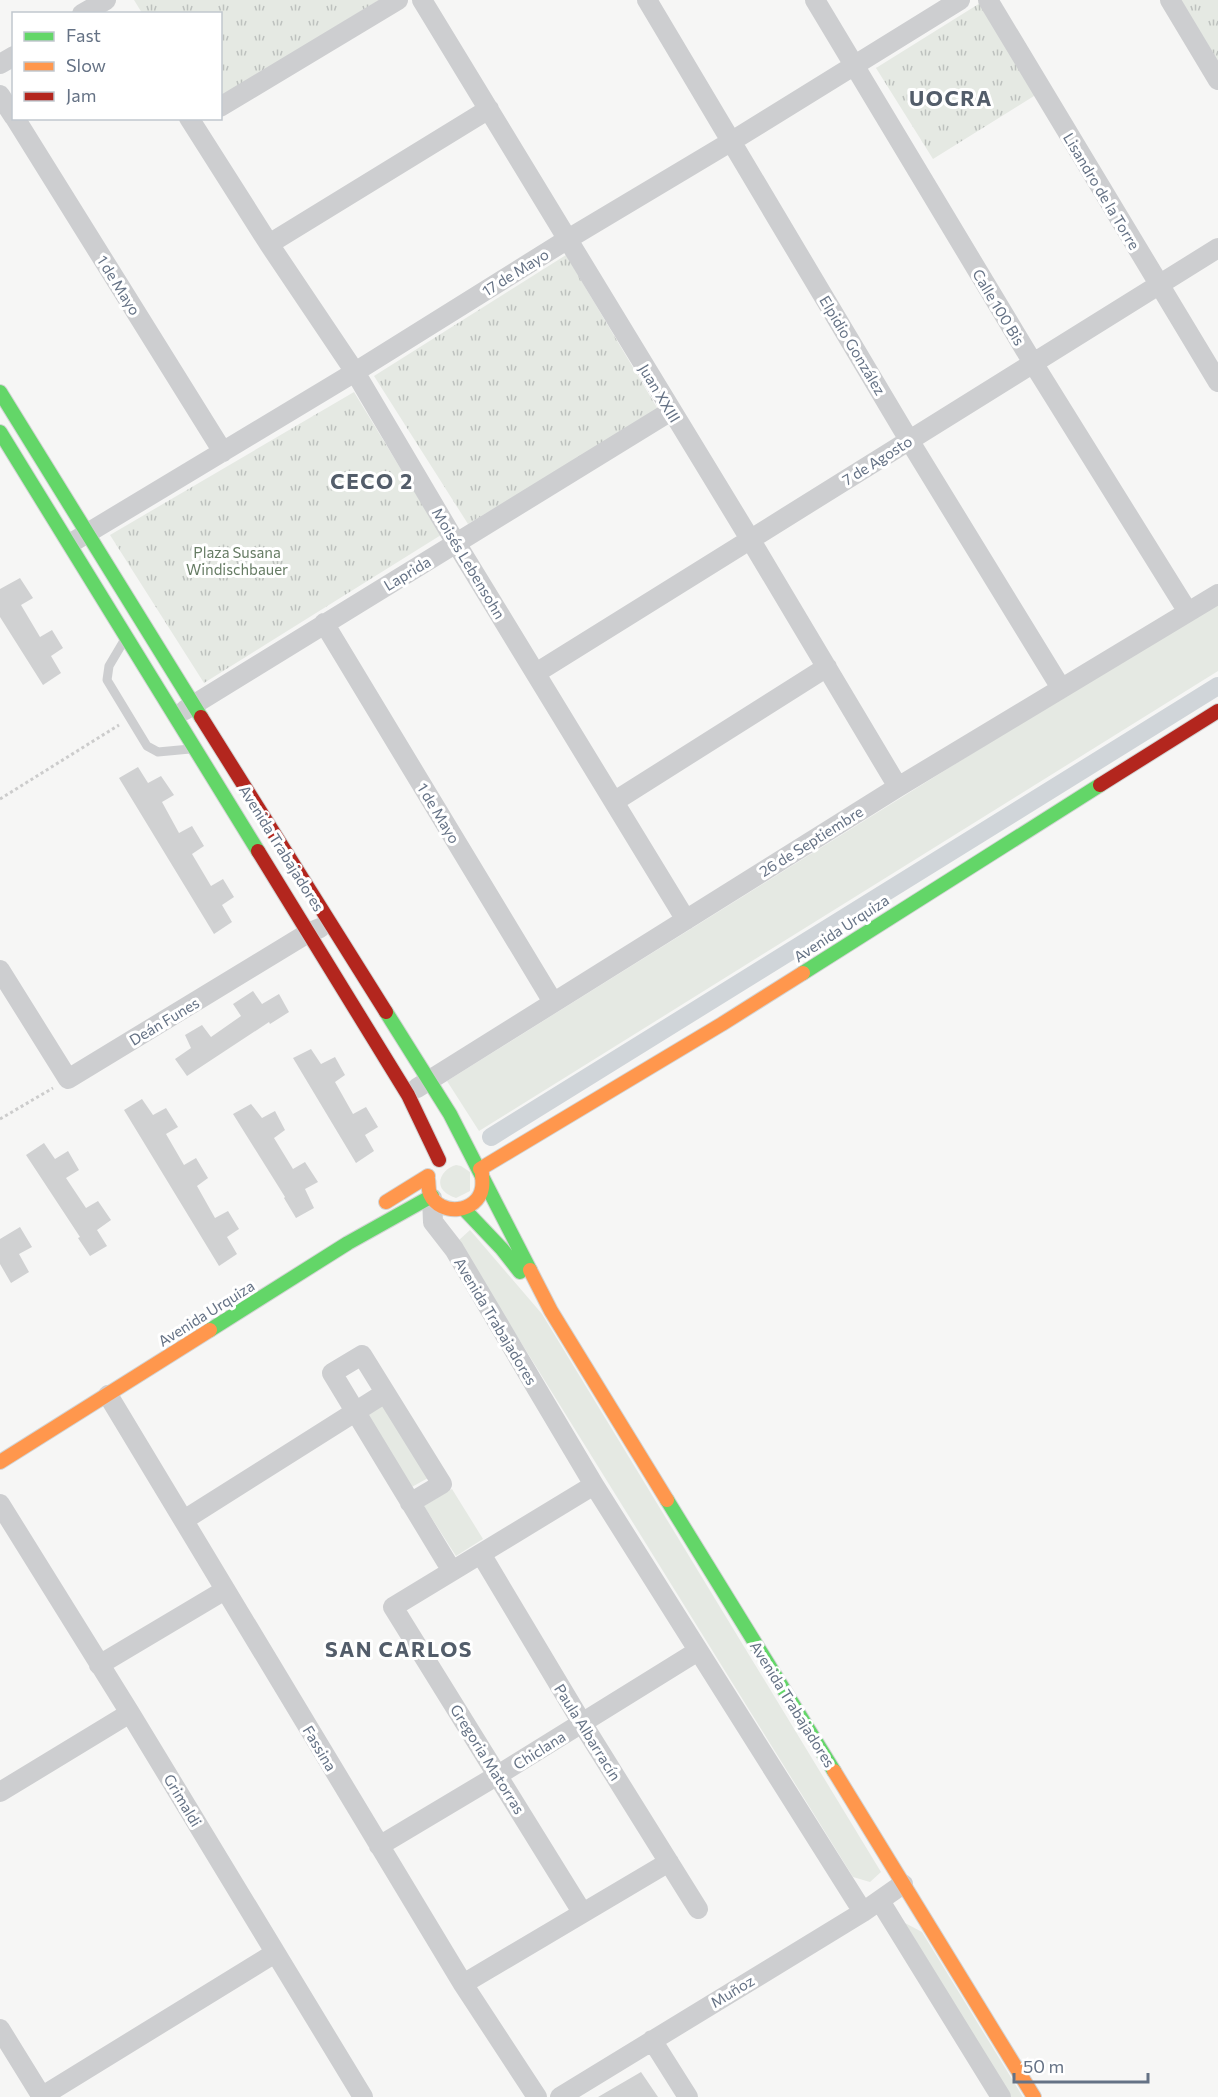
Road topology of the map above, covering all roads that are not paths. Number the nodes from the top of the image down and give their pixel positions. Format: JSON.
{"nodes":[{"id":1,"x":398,"y":0,"type":"edge"},
{"id":2,"x":422,"y":0,"type":"edge"},
{"id":3,"x":647,"y":0,"type":"edge"},
{"id":4,"x":815,"y":0,"type":"edge"},
{"id":5,"x":960,"y":0,"type":"edge"},
{"id":6,"x":988,"y":0,"type":"edge"},
{"id":7,"x":1170,"y":0,"type":"edge"},
{"id":8,"x":854,"y":65,"type":"junction"},
{"id":9,"x":1218,"y":80,"type":"edge"},
{"id":10,"x":0,"y":95,"type":"edge"},
{"id":11,"x":222,"y":106,"type":"edge"},
{"id":12,"x":489,"y":110,"type":"junction"},
{"id":13,"x":12,"y":115,"type":"edge"},
{"id":14,"x":15,"y":120,"type":"edge"},
{"id":15,"x":194,"y":120,"type":"edge"},
{"id":16,"x":732,"y":141,"type":"junction"},
{"id":17,"x":568,"y":239,"type":"junction"},
{"id":18,"x":268,"y":244,"type":"junction"},
{"id":19,"x":1218,"y":248,"type":"edge"},
{"id":20,"x":1158,"y":284,"type":"junction"},
{"id":21,"x":1033,"y":363,"type":"junction"},
{"id":22,"x":355,"y":372,"type":"junction"},
{"id":23,"x":1218,"y":381,"type":"edge"},
{"id":24,"x":0,"y":392,"type":"edge"},
{"id":25,"x":671,"y":411,"type":"junction"},
{"id":26,"x":0,"y":432,"type":"edge"},
{"id":27,"x":909,"y":440,"type":"junction"},
{"id":28,"x":223,"y":452,"type":"junction"},
{"id":29,"x":88,"y":534,"type":"junction"},
{"id":30,"x":750,"y":539,"type":"junction"},
{"id":31,"x":456,"y":543,"type":"junction"},
{"id":32,"x":69,"y":544,"type":"junction"},
{"id":33,"x":1218,"y":594,"type":"edge"},
{"id":34,"x":1188,"y":612,"type":"junction"},
{"id":35,"x":324,"y":623,"type":"junction"},
{"id":36,"x":126,"y":637,"type":"junction"},
{"id":37,"x":826,"y":667,"type":"junction"},
{"id":38,"x":536,"y":673,"type":"junction"},
{"id":39,"x":1061,"y":688,"type":"junction"},
{"id":40,"x":194,"y":705,"type":"junction"},
{"id":41,"x":1218,"y":711,"type":"edge"},
{"id":42,"x":175,"y":717,"type":"junction"},
{"id":43,"x":194,"y":749,"type":"junction"},
{"id":44,"x":898,"y":787,"type":"junction"},
{"id":45,"x":615,"y":801,"type":"junction"},
{"id":46,"x":686,"y":920,"type":"junction"},
{"id":47,"x":330,"y":924,"type":"junction"},
{"id":48,"x":308,"y":933,"type":"junction"},
{"id":49,"x":0,"y":970,"type":"edge"},
{"id":50,"x":553,"y":1002,"type":"junction"},
{"id":51,"x":429,"y":1081,"type":"junction"},
{"id":52,"x":408,"y":1095,"type":"junction"},
{"id":53,"x":439,"y":1160,"type":"junction"},
{"id":54,"x":479,"y":1169,"type":"junction"},
{"id":55,"x":428,"y":1176,"type":"junction"},
{"id":56,"x":432,"y":1197,"type":"junction"},
{"id":57,"x":374,"y":1210,"type":"dead end"},
{"id":58,"x":461,"y":1210,"type":"junction"},
{"id":59,"x":454,"y":1250,"type":"junction"},
{"id":60,"x":551,"y":1311,"type":"junction"},
{"id":61,"x":385,"y":1393,"type":"junction"},
{"id":62,"x":108,"y":1395,"type":"junction"},
{"id":63,"x":355,"y":1412,"type":"junction"},
{"id":64,"x":0,"y":1462,"type":"edge"},
{"id":65,"x":594,"y":1485,"type":"junction"},
{"id":66,"x":410,"y":1503,"type":"junction"},
{"id":67,"x":0,"y":1504,"type":"edge"},
{"id":68,"x":184,"y":1520,"type":"junction"},
{"id":69,"x":481,"y":1554,"type":"junction"},
{"id":70,"x":452,"y":1571,"type":"junction"},
{"id":71,"x":225,"y":1590,"type":"junction"},
{"id":72,"x":698,"y":1651,"type":"junction"},
{"id":73,"x":99,"y":1665,"type":"junction"},
{"id":74,"x":130,"y":1713,"type":"junction"},
{"id":75,"x":582,"y":1723,"type":"junction"},
{"id":76,"x":498,"y":1775,"type":"junction"},
{"id":77,"x":0,"y":1792,"type":"edge"},
{"id":78,"x":379,"y":1846,"type":"junction"},
{"id":79,"x":669,"y":1862,"type":"junction"},
{"id":80,"x":903,"y":1884,"type":"junction"},
{"id":81,"x":880,"y":1901,"type":"junction"},
{"id":82,"x":698,"y":1909,"type":"dead end"},
{"id":83,"x":582,"y":1912,"type":"junction"},
{"id":84,"x":863,"y":1912,"type":"junction"},
{"id":85,"x":275,"y":1953,"type":"junction"},
{"id":86,"x":463,"y":1984,"type":"junction"},
{"id":87,"x":0,"y":2029,"type":"edge"},
{"id":88,"x":652,"y":2040,"type":"junction"},
{"id":89,"x":42,"y":2097,"type":"edge"},
{"id":90,"x":363,"y":2097,"type":"edge"},
{"id":91,"x":537,"y":2097,"type":"edge"},
{"id":92,"x":560,"y":2097,"type":"edge"},
{"id":93,"x":688,"y":2097,"type":"edge"},
{"id":94,"x":1001,"y":2097,"type":"edge"},
{"id":95,"x":1034,"y":2097,"type":"edge"}],
"edges":[{"from":1,"to":11,"type":"street"},
{"from":2,"to":12,"type":"street","name":"Juan XXIII"},
{"from":3,"to":16,"type":"street","name":"Elpidio González"},
{"from":4,"to":8,"type":"street","name":"Calle 100 Bis"},
{"from":5,"to":8,"type":"street","name":"17 de Mayo"},
{"from":6,"to":20,"type":"street","name":"Lisandro de la Torre"},
{"from":7,"to":9,"type":"street"},
{"from":8,"to":16,"type":"street","name":"17 de Mayo"},
{"from":8,"to":21,"type":"street","name":"Calle 100 Bis"},
{"from":10,"to":13,"type":"street","name":"1 de Mayo"},
{"from":12,"to":17,"type":"street","name":"Juan XXIII"},
{"from":12,"to":18,"type":"street"},
{"from":14,"to":28,"type":"street","name":"1 de Mayo"},
{"from":15,"to":18,"type":"street","name":"Moisés Lebensohn"},
{"from":16,"to":17,"type":"street","name":"17 de Mayo"},
{"from":16,"to":27,"type":"street","name":"Elpidio González"},
{"from":17,"to":22,"type":"street","name":"17 de Mayo"},
{"from":17,"to":25,"type":"street","name":"Juan XXIII"},
{"from":18,"to":22,"type":"street","name":"Moisés Lebensohn"},
{"from":19,"to":20,"type":"street","name":"7 de Agosto"},
{"from":20,"to":21,"type":"street","name":"7 de Agosto"},
{"from":20,"to":23,"type":"street","name":"Lisandro de la Torre"},
{"from":21,"to":27,"type":"street","name":"7 de Agosto"},
{"from":21,"to":34,"type":"street","name":"Calle 100 Bis"},
{"from":22,"to":28,"type":"street","name":"17 de Mayo"},
{"from":22,"to":31,"type":"street","name":"Moisés Lebensohn"},
{"from":24,"to":29,"type":"main road","name":"Avenida Trabajadores"},
{"from":25,"to":30,"type":"street","name":"Juan XXIII"},
{"from":25,"to":31,"type":"street","name":"Laprida"},
{"from":26,"to":32,"type":"main road","name":"Avenida Trabajadores"},
{"from":27,"to":30,"type":"street","name":"7 de Agosto"},
{"from":27,"to":39,"type":"street","name":"Elpidio González"},
{"from":28,"to":29,"type":"street","name":"17 de Mayo"},
{"from":29,"to":32,"type":"street","name":"17 de Mayo"},
{"from":29,"to":40,"type":"main road","name":"Avenida Trabajadores"},
{"from":30,"to":37,"type":"street","name":"Juan XXIII"},
{"from":30,"to":38,"type":"street","name":"7 de Agosto"},
{"from":31,"to":35,"type":"street","name":"Laprida"},
{"from":31,"to":38,"type":"street","name":"Moisés Lebensohn"},
{"from":32,"to":36,"type":"main road","name":"Avenida Trabajadores"},
{"from":33,"to":34,"type":"street","name":"26 de Septiembre"},
{"from":34,"to":39,"type":"street","name":"26 de Septiembre"},
{"from":35,"to":40,"type":"street","name":"Laprida"},
{"from":35,"to":50,"type":"street","name":"1 de Mayo"},
{"from":36,"to":42,"type":"main road","name":"Avenida Trabajadores"},
{"from":36,"to":43,"type":"lane"},
{"from":37,"to":44,"type":"street","name":"Juan XXIII"},
{"from":37,"to":45,"type":"street"},
{"from":38,"to":45,"type":"street","name":"Moisés Lebensohn"},
{"from":39,"to":44,"type":"street","name":"26 de Septiembre"},
{"from":40,"to":42,"type":"street","name":"Laprida"},
{"from":40,"to":47,"type":"main road","name":"Avenida Trabajadores"},
{"from":41,"to":54,"type":"main road","name":"Avenida Urquiza"},
{"from":42,"to":43,"type":"main road","name":"Avenida Trabajadores"},
{"from":43,"to":48,"type":"main road","name":"Avenida Trabajadores"},
{"from":44,"to":46,"type":"street","name":"26 de Septiembre"},
{"from":45,"to":46,"type":"street","name":"Moisés Lebensohn"},
{"from":46,"to":50,"type":"street","name":"26 de Septiembre"},
{"from":47,"to":48,"type":"street","name":"Deán Funes"},
{"from":47,"to":51,"type":"main road","name":"Avenida Trabajadores"},
{"from":48,"to":49,"type":"street","name":"Deán Funes"},
{"from":48,"to":52,"type":"main road","name":"Avenida Trabajadores"},
{"from":50,"to":51,"type":"street","name":"26 de Septiembre"},
{"from":51,"to":52,"type":"street","name":"26 de Septiembre"},
{"from":51,"to":54,"type":"main road","name":"Avenida Trabajadores"},
{"from":52,"to":53,"type":"main road","name":"Avenida Trabajadores"},
{"from":53,"to":54,"type":"main road"},
{"from":53,"to":55,"type":"main road"},
{"from":54,"to":58,"type":"main road"},
{"from":54,"to":60,"type":"main road","name":"Avenida Trabajadores"},
{"from":55,"to":56,"type":"main road"},
{"from":55,"to":57,"type":"main road"},
{"from":56,"to":58,"type":"main road"},
{"from":56,"to":59,"type":"street","name":"Avenida Trabajadores"},
{"from":56,"to":62,"type":"main road","name":"Avenida Urquiza"},
{"from":58,"to":59,"type":"street","name":"Avenida Trabajadores"},
{"from":58,"to":60,"type":"main road","name":"Avenida Trabajadores"},
{"from":59,"to":65,"type":"street","name":"Avenida Trabajadores"},
{"from":60,"to":80,"type":"main road","name":"Avenida Trabajadores"},
{"from":61,"to":63,"type":"street"},
{"from":61,"to":63,"type":"street"},
{"from":61,"to":66,"type":"street"},
{"from":62,"to":64,"type":"main road","name":"Avenida Urquiza"},
{"from":62,"to":68,"type":"street","name":"Fassina"},
{"from":63,"to":66,"type":"street"},
{"from":63,"to":68,"type":"street"},
{"from":65,"to":69,"type":"street"},
{"from":65,"to":72,"type":"street","name":"Avenida Trabajadores"},
{"from":66,"to":70,"type":"street"},
{"from":67,"to":73,"type":"street","name":"Grimaldi"},
{"from":68,"to":71,"type":"street","name":"Fassina"},
{"from":69,"to":70,"type":"street"},
{"from":69,"to":75,"type":"street","name":"Paula Albarracín"},
{"from":70,"to":76,"type":"street","name":"Gregoria Matorras"},
{"from":71,"to":73,"type":"street"},
{"from":71,"to":78,"type":"street","name":"Fassina"},
{"from":72,"to":75,"type":"street","name":"Chiclana"},
{"from":72,"to":84,"type":"street","name":"Avenida Trabajadores"},
{"from":73,"to":74,"type":"street","name":"Grimaldi"},
{"from":74,"to":77,"type":"street"},
{"from":74,"to":85,"type":"street","name":"Grimaldi"},
{"from":75,"to":76,"type":"street","name":"Chiclana"},
{"from":75,"to":79,"type":"street","name":"Paula Albarracín"},
{"from":76,"to":78,"type":"street","name":"Chiclana"},
{"from":76,"to":83,"type":"street","name":"Gregoria Matorras"},
{"from":78,"to":86,"type":"street","name":"Fassina"},
{"from":79,"to":82,"type":"street","name":"Paula Albarracín"},
{"from":79,"to":83,"type":"street"},
{"from":80,"to":81,"type":"street","name":"Muñoz"},
{"from":80,"to":95,"type":"main road","name":"Avenida Trabajadores"},
{"from":81,"to":84,"type":"street","name":"Muñoz"},
{"from":81,"to":94,"type":"street"},
{"from":83,"to":86,"type":"street"},
{"from":84,"to":88,"type":"street","name":"Muñoz"},
{"from":85,"to":89,"type":"street"},
{"from":85,"to":90,"type":"street","name":"Grimaldi"},
{"from":86,"to":91,"type":"street","name":"Fassina"},
{"from":87,"to":89,"type":"street"},
{"from":88,"to":92,"type":"street","name":"Muñoz"},
{"from":88,"to":93,"type":"street"}]}
